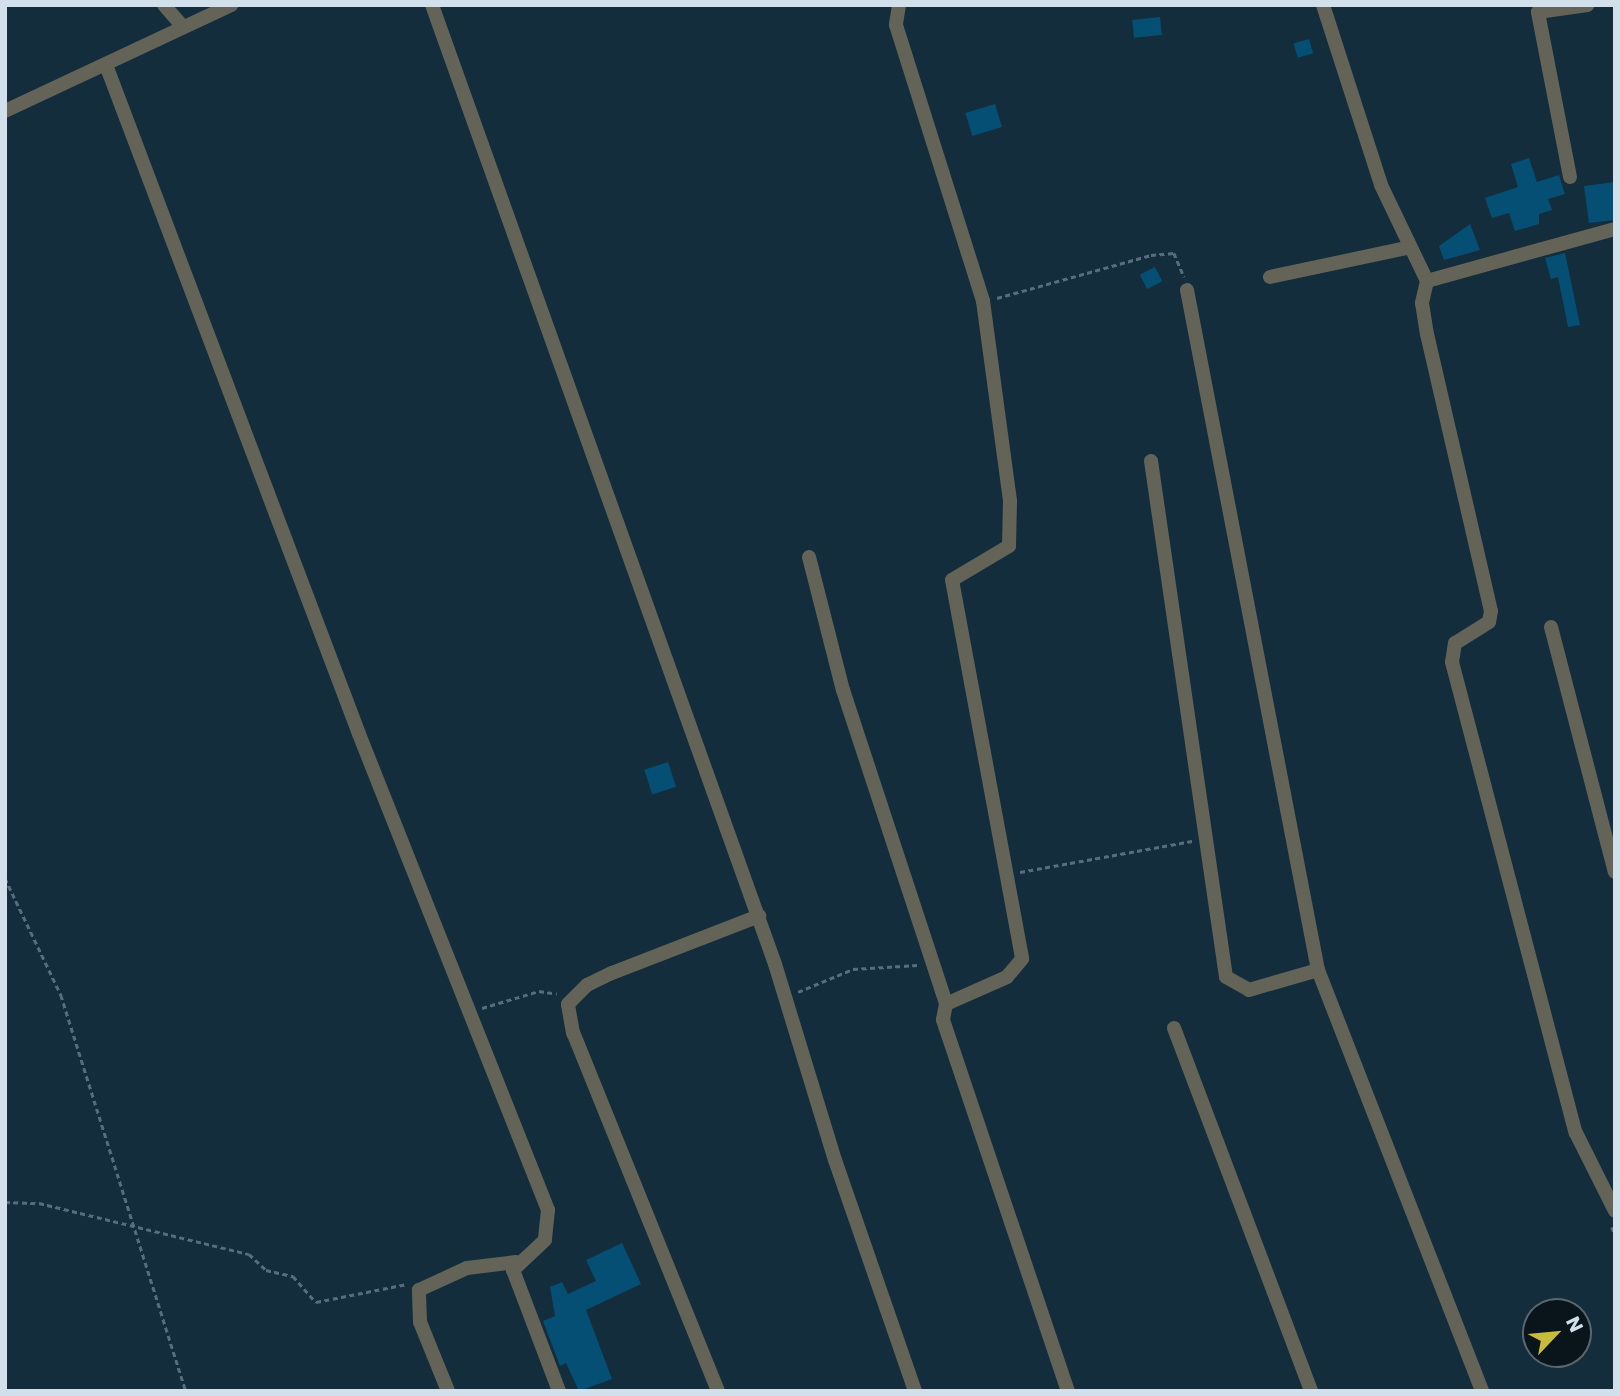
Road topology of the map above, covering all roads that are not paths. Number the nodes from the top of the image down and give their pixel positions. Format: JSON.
{"nodes":[{"id":1,"x":164,"y":5,"type":"edge"},
{"id":2,"x":231,"y":5,"type":"edge"},
{"id":3,"x":432,"y":5,"type":"edge"},
{"id":4,"x":899,"y":5,"type":"edge"},
{"id":5,"x":1323,"y":5,"type":"edge"},
{"id":6,"x":1588,"y":5,"type":"edge"},
{"id":7,"x":1537,"y":9,"type":"edge"},
{"id":8,"x":183,"y":27,"type":"junction"},
{"id":9,"x":106,"y":65,"type":"junction"},
{"id":10,"x":5,"y":111,"type":"edge"},
{"id":11,"x":1570,"y":177,"type":"dead end"},
{"id":12,"x":1615,"y":229,"type":"edge"},
{"id":13,"x":1407,"y":248,"type":"junction"},
{"id":14,"x":1270,"y":277,"type":"dead end"},
{"id":15,"x":1427,"y":281,"type":"junction"},
{"id":16,"x":1187,"y":290,"type":"road end"},
{"id":17,"x":1151,"y":461,"type":"dead end"},
{"id":18,"x":809,"y":558,"type":"dead end"},
{"id":19,"x":1551,"y":627,"type":"dead end"},
{"id":20,"x":1615,"y":872,"type":"edge"},
{"id":21,"x":759,"y":916,"type":"junction"},
{"id":22,"x":1318,"y":970,"type":"junction"},
{"id":23,"x":946,"y":1004,"type":"junction"},
{"id":24,"x":1174,"y":1028,"type":"dead end"},
{"id":25,"x":1615,"y":1211,"type":"edge"},
{"id":26,"x":516,"y":1262,"type":"junction"},
{"id":27,"x":448,"y":1391,"type":"edge"},
{"id":28,"x":559,"y":1391,"type":"edge"},
{"id":29,"x":718,"y":1391,"type":"edge"},
{"id":30,"x":915,"y":1391,"type":"edge"},
{"id":31,"x":1068,"y":1391,"type":"edge"},
{"id":32,"x":1311,"y":1391,"type":"edge"},
{"id":33,"x":1482,"y":1391,"type":"edge"}],
"edges":[{"from":1,"to":8,"type":"street"},
{"from":2,"to":8,"type":"street"},
{"from":3,"to":21,"type":"street"},
{"from":4,"to":23,"type":"street"},
{"from":5,"to":13,"type":"street"},
{"from":6,"to":7,"type":"street"},
{"from":7,"to":11,"type":"street"},
{"from":8,"to":9,"type":"street"},
{"from":9,"to":10,"type":"street"},
{"from":9,"to":26,"type":"street"},
{"from":12,"to":15,"type":"street"},
{"from":13,"to":14,"type":"street"},
{"from":13,"to":15,"type":"street"},
{"from":15,"to":25,"type":"street"},
{"from":16,"to":22,"type":"street"},
{"from":17,"to":22,"type":"street"},
{"from":18,"to":23,"type":"street"},
{"from":19,"to":20,"type":"street"},
{"from":21,"to":29,"type":"street"},
{"from":21,"to":30,"type":"street"},
{"from":22,"to":33,"type":"street"},
{"from":23,"to":31,"type":"street"},
{"from":24,"to":32,"type":"street"},
{"from":26,"to":27,"type":"street"},
{"from":26,"to":28,"type":"street"}]}
